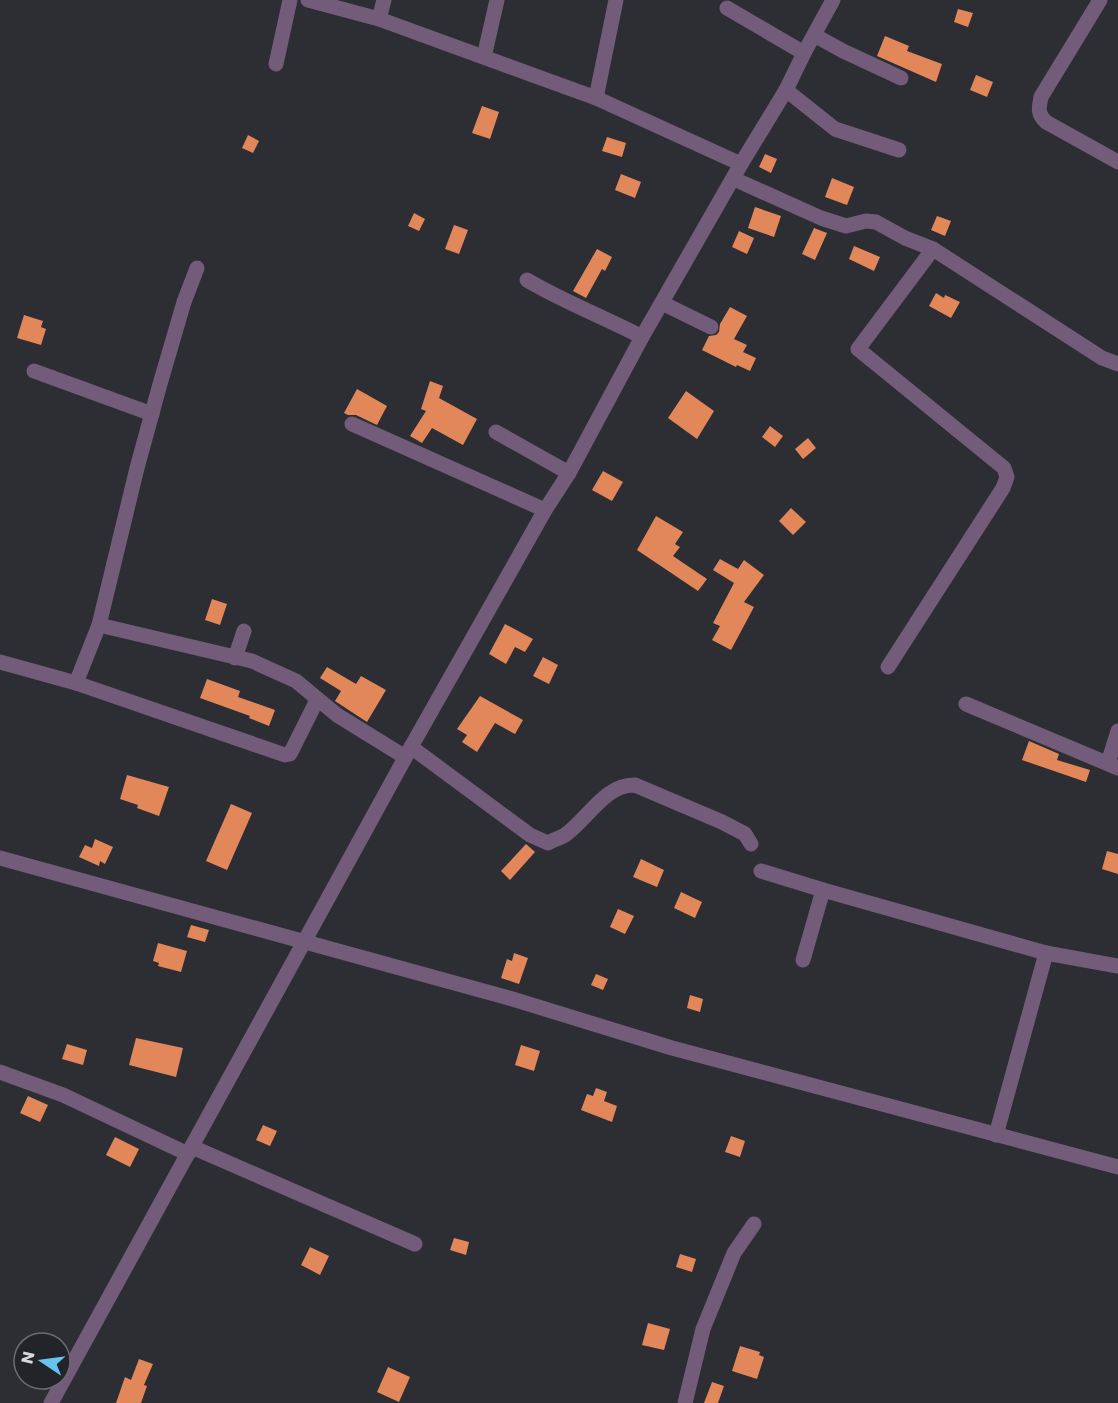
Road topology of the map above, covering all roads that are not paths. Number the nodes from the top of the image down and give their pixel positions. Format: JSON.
{"nodes":[{"id":1,"x":290,"y":0,"type":"edge"},
{"id":2,"x":308,"y":0,"type":"edge"},
{"id":3,"x":384,"y":0,"type":"edge"},
{"id":4,"x":498,"y":0,"type":"edge"},
{"id":5,"x":616,"y":0,"type":"edge"},
{"id":6,"x":833,"y":0,"type":"edge"},
{"id":7,"x":1100,"y":0,"type":"edge"},
{"id":8,"x":727,"y":8,"type":"dead end"},
{"id":9,"x":379,"y":19,"type":"junction"},
{"id":10,"x":814,"y":35,"type":"junction"},
{"id":11,"x":804,"y":53,"type":"junction"},
{"id":12,"x":484,"y":57,"type":"junction"},
{"id":13,"x":276,"y":64,"type":"dead end"},
{"id":14,"x":901,"y":78,"type":"dead end"},
{"id":15,"x":786,"y":90,"type":"junction"},
{"id":16,"x":596,"y":98,"type":"junction"},
{"id":17,"x":899,"y":150,"type":"dead end"},
{"id":18,"x":1118,"y":162,"type":"edge"},
{"id":19,"x":741,"y":164,"type":"junction"},
{"id":20,"x":734,"y":178,"type":"junction"},
{"id":21,"x":933,"y":249,"type":"junction"},
{"id":22,"x":198,"y":268,"type":"dead end"},
{"id":23,"x":527,"y":280,"type":"dead end"},
{"id":24,"x":662,"y":303,"type":"junction"},
{"id":25,"x":711,"y":327,"type":"dead end"},
{"id":26,"x":642,"y":337,"type":"junction"},
{"id":27,"x":1118,"y":364,"type":"edge"},
{"id":28,"x":34,"y":371,"type":"dead end"},
{"id":29,"x":152,"y":414,"type":"junction"},
{"id":30,"x":352,"y":424,"type":"dead end"},
{"id":31,"x":496,"y":432,"type":"dead end"},
{"id":32,"x":569,"y":473,"type":"junction"},
{"id":33,"x":545,"y":510,"type":"junction"},
{"id":34,"x":99,"y":625,"type":"junction"},
{"id":35,"x":244,"y":631,"type":"dead end"},
{"id":36,"x":235,"y":658,"type":"junction"},
{"id":37,"x":0,"y":662,"type":"edge"},
{"id":38,"x":888,"y":667,"type":"dead end"},
{"id":39,"x":75,"y":683,"type":"junction"},
{"id":40,"x":317,"y":700,"type":"junction"},
{"id":41,"x":966,"y":704,"type":"dead end"},
{"id":42,"x":1118,"y":731,"type":"edge"},
{"id":43,"x":408,"y":752,"type":"junction"},
{"id":44,"x":1113,"y":765,"type":"edge"},
{"id":45,"x":752,"y":844,"type":"dead end"},
{"id":46,"x":0,"y":858,"type":"edge"},
{"id":47,"x":761,"y":871,"type":"dead end"},
{"id":48,"x":823,"y":890,"type":"junction"},
{"id":49,"x":304,"y":941,"type":"junction"},
{"id":50,"x":1046,"y":953,"type":"junction"},
{"id":51,"x":803,"y":960,"type":"dead end"},
{"id":52,"x":1118,"y":966,"type":"edge"},
{"id":53,"x":0,"y":1072,"type":"edge"},
{"id":54,"x":996,"y":1135,"type":"junction"},
{"id":55,"x":190,"y":1150,"type":"junction"},
{"id":56,"x":1118,"y":1167,"type":"edge"},
{"id":57,"x":753,"y":1224,"type":"dead end"},
{"id":58,"x":415,"y":1244,"type":"dead end"},
{"id":59,"x":51,"y":1403,"type":"edge"},
{"id":60,"x":685,"y":1403,"type":"edge"}],
"edges":[{"from":1,"to":13,"type":"street"},
{"from":2,"to":9,"type":"street"},
{"from":3,"to":9,"type":"street"},
{"from":4,"to":12,"type":"street"},
{"from":5,"to":16,"type":"street"},
{"from":6,"to":10,"type":"street"},
{"from":7,"to":18,"type":"street"},
{"from":8,"to":11,"type":"street"},
{"from":9,"to":12,"type":"street"},
{"from":10,"to":11,"type":"street"},
{"from":10,"to":14,"type":"street"},
{"from":11,"to":15,"type":"street"},
{"from":12,"to":16,"type":"street"},
{"from":15,"to":17,"type":"street"},
{"from":15,"to":19,"type":"street"},
{"from":16,"to":19,"type":"street"},
{"from":19,"to":20,"type":"street"},
{"from":20,"to":21,"type":"street"},
{"from":20,"to":24,"type":"street"},
{"from":21,"to":27,"type":"street"},
{"from":21,"to":38,"type":"street"},
{"from":22,"to":29,"type":"street"},
{"from":23,"to":26,"type":"street"},
{"from":24,"to":25,"type":"street"},
{"from":24,"to":26,"type":"street"},
{"from":26,"to":32,"type":"street"},
{"from":28,"to":29,"type":"street"},
{"from":29,"to":34,"type":"street"},
{"from":30,"to":33,"type":"street"},
{"from":31,"to":32,"type":"street"},
{"from":32,"to":33,"type":"street"},
{"from":33,"to":43,"type":"street"},
{"from":34,"to":36,"type":"street"},
{"from":34,"to":39,"type":"street"},
{"from":35,"to":36,"type":"street"},
{"from":36,"to":40,"type":"street"},
{"from":37,"to":39,"type":"street"},
{"from":39,"to":40,"type":"street"},
{"from":40,"to":43,"type":"street"},
{"from":41,"to":44,"type":"street"},
{"from":42,"to":44,"type":"street"},
{"from":43,"to":45,"type":"street"},
{"from":43,"to":49,"type":"street"},
{"from":46,"to":49,"type":"street"},
{"from":47,"to":48,"type":"street"},
{"from":48,"to":50,"type":"street"},
{"from":48,"to":51,"type":"street"},
{"from":49,"to":54,"type":"street"},
{"from":49,"to":55,"type":"street"},
{"from":50,"to":52,"type":"street"},
{"from":50,"to":54,"type":"street"},
{"from":53,"to":55,"type":"street"},
{"from":54,"to":56,"type":"street"},
{"from":55,"to":58,"type":"street"},
{"from":55,"to":59,"type":"street"},
{"from":57,"to":60,"type":"street"}]}
